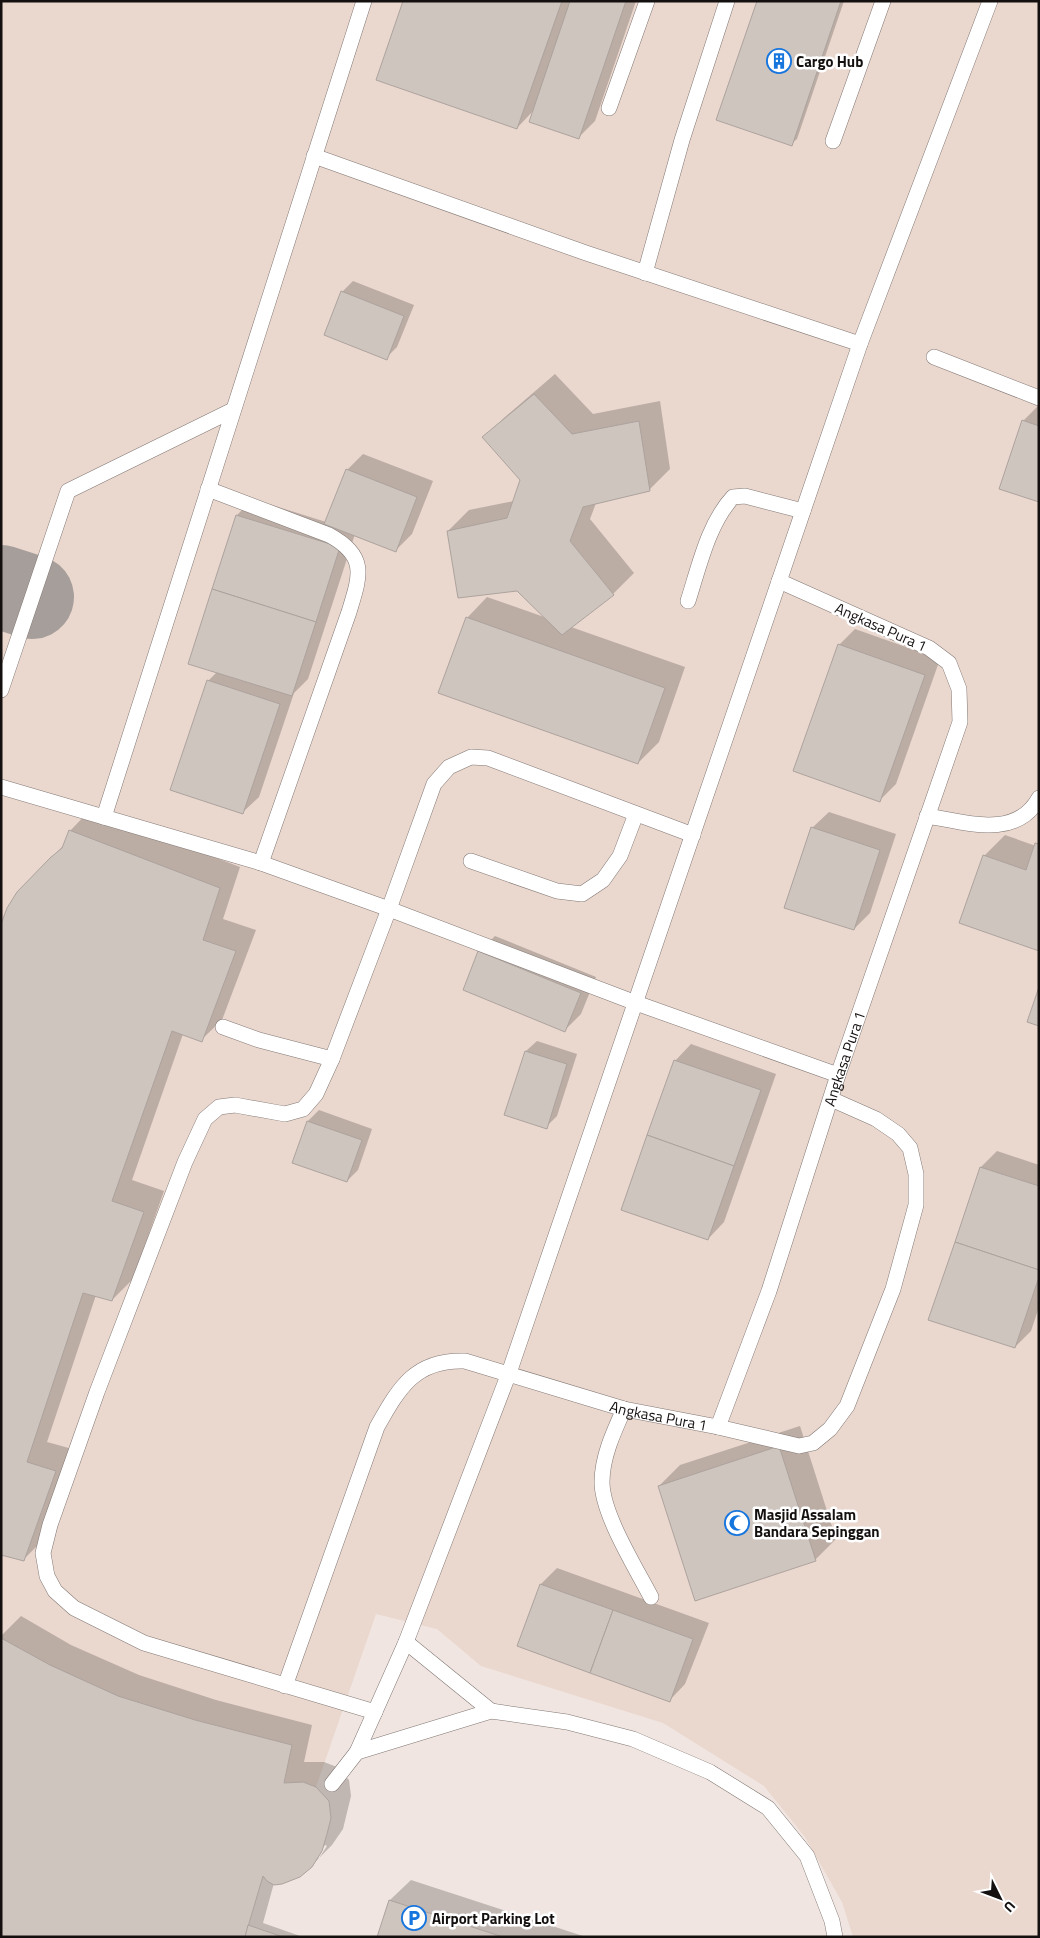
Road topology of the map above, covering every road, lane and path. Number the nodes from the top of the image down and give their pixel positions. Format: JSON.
{"nodes":[{"id":1,"x":364,"y":1,"type":"edge"},
{"id":2,"x":648,"y":1,"type":"edge"},
{"id":3,"x":727,"y":1,"type":"edge"},
{"id":4,"x":883,"y":1,"type":"edge"},
{"id":5,"x":990,"y":1,"type":"edge"},
{"id":6,"x":609,"y":108,"type":"dead end"},
{"id":7,"x":833,"y":141,"type":"dead end"},
{"id":8,"x":314,"y":156,"type":"junction"},
{"id":9,"x":645,"y":272,"type":"junction"},
{"id":10,"x":860,"y":344,"type":"junction"},
{"id":11,"x":934,"y":357,"type":"dead end"},
{"id":12,"x":1039,"y":398,"type":"edge"},
{"id":13,"x":233,"y":410,"type":"junction"},
{"id":14,"x":208,"y":489,"type":"junction"},
{"id":15,"x":803,"y":511,"type":"junction"},
{"id":16,"x":779,"y":581,"type":"junction"},
{"id":17,"x":688,"y":601,"type":"dead end"},
{"id":18,"x":1,"y":690,"type":"edge"},
{"id":19,"x":1,"y":787,"type":"edge"},
{"id":20,"x":1039,"y":798,"type":"edge"},
{"id":21,"x":636,"y":814,"type":"junction"},
{"id":22,"x":927,"y":816,"type":"junction"},
{"id":23,"x":104,"y":817,"type":"junction"},
{"id":24,"x":693,"y":835,"type":"junction"},
{"id":25,"x":471,"y":861,"type":"dead end"},
{"id":26,"x":261,"y":863,"type":"junction"},
{"id":27,"x":390,"y":909,"type":"junction"},
{"id":28,"x":636,"y":1003,"type":"junction"},
{"id":29,"x":223,"y":1026,"type":"dead end"},
{"id":30,"x":332,"y":1059,"type":"junction"},
{"id":31,"x":838,"y":1076,"type":"junction"},
{"id":32,"x":831,"y":1099,"type":"junction"},
{"id":33,"x":509,"y":1373,"type":"junction"},
{"id":34,"x":624,"y":1408,"type":"junction"},
{"id":35,"x":718,"y":1427,"type":"junction"},
{"id":36,"x":651,"y":1597,"type":"dead end"},
{"id":37,"x":406,"y":1642,"type":"junction"},
{"id":38,"x":285,"y":1686,"type":"junction"},
{"id":39,"x":491,"y":1710,"type":"junction"},
{"id":40,"x":375,"y":1712,"type":"junction"},
{"id":41,"x":357,"y":1752,"type":"junction"},
{"id":42,"x":332,"y":1784,"type":"dead end"},
{"id":43,"x":835,"y":1937,"type":"edge"}],
"edges":[{"from":1,"to":8,"type":"lane"},
{"from":2,"to":6,"type":"lane"},
{"from":3,"to":9,"type":"lane"},
{"from":4,"to":7,"type":"lane"},
{"from":5,"to":10,"type":"lane"},
{"from":8,"to":9,"type":"lane"},
{"from":8,"to":13,"type":"lane"},
{"from":9,"to":10,"type":"lane"},
{"from":10,"to":15,"type":"lane"},
{"from":11,"to":12,"type":"lane"},
{"from":13,"to":14,"type":"lane"},
{"from":13,"to":18,"type":"lane"},
{"from":14,"to":23,"type":"lane"},
{"from":14,"to":26,"type":"lane"},
{"from":15,"to":16,"type":"lane"},
{"from":15,"to":17,"type":"lane"},
{"from":16,"to":22,"type":"lane","name":"Angkasa Pura 1"},
{"from":16,"to":24,"type":"lane"},
{"from":19,"to":23,"type":"lane"},
{"from":20,"to":22,"type":"lane"},
{"from":21,"to":24,"type":"lane"},
{"from":21,"to":25,"type":"lane"},
{"from":21,"to":27,"type":"lane"},
{"from":22,"to":31,"type":"lane","name":"Angkasa Pura 1"},
{"from":23,"to":26,"type":"lane"},
{"from":24,"to":28,"type":"lane"},
{"from":26,"to":27,"type":"lane"},
{"from":27,"to":28,"type":"lane"},
{"from":27,"to":30,"type":"lane"},
{"from":28,"to":31,"type":"lane"},
{"from":28,"to":33,"type":"lane"},
{"from":29,"to":30,"type":"lane"},
{"from":30,"to":38,"type":"lane"},
{"from":31,"to":32,"type":"lane","name":"Angkasa Pura 1"},
{"from":32,"to":35,"type":"lane","name":"Angkasa Pura 1"},
{"from":32,"to":35,"type":"lane"},
{"from":33,"to":34,"type":"lane","name":"Angkasa Pura 1"},
{"from":33,"to":37,"type":"lane"},
{"from":33,"to":38,"type":"lane","name":"Angkasa Pura 1"},
{"from":34,"to":35,"type":"lane","name":"Angkasa Pura 1"},
{"from":34,"to":36,"type":"lane"},
{"from":37,"to":39,"type":"lane"},
{"from":37,"to":40,"type":"lane"},
{"from":38,"to":40,"type":"lane"},
{"from":39,"to":41,"type":"lane"},
{"from":39,"to":43,"type":"lane"},
{"from":40,"to":41,"type":"lane"},
{"from":41,"to":42,"type":"lane"}]}
